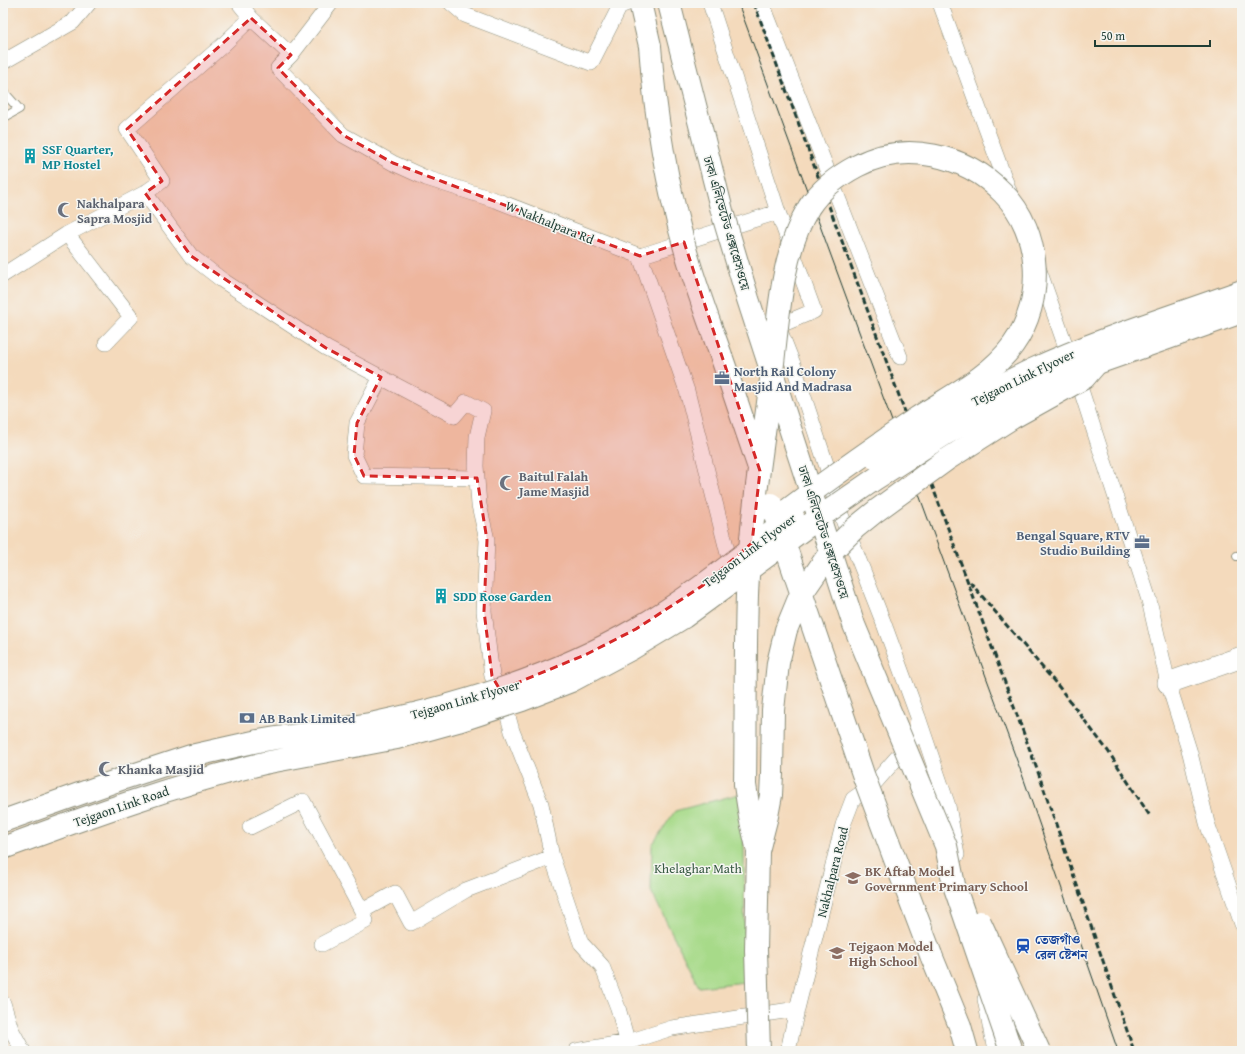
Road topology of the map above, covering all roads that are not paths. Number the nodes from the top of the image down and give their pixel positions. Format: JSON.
{"nodes":[{"id":1,"x":89,"y":3,"type":"edge"},
{"id":2,"x":239,"y":3,"type":"edge"},
{"id":3,"x":331,"y":3,"type":"edge"},
{"id":4,"x":451,"y":3,"type":"edge"},
{"id":5,"x":628,"y":3,"type":"edge"},
{"id":6,"x":640,"y":3,"type":"edge"},
{"id":7,"x":669,"y":3,"type":"edge"},
{"id":8,"x":710,"y":3,"type":"edge"},
{"id":9,"x":762,"y":3,"type":"edge"},
{"id":10,"x":940,"y":3,"type":"edge"},
{"id":11,"x":251,"y":18,"type":"junction"},
{"id":12,"x":291,"y":56,"type":"junction"},
{"id":13,"x":3,"y":62,"type":"edge"},
{"id":14,"x":3,"y":91,"type":"edge"},
{"id":15,"x":3,"y":118,"type":"edge"},
{"id":16,"x":145,"y":193,"type":"junction"},
{"id":17,"x":778,"y":212,"type":"junction"},
{"id":18,"x":67,"y":234,"type":"junction"},
{"id":19,"x":640,"y":256,"type":"junction"},
{"id":20,"x":3,"y":275,"type":"edge"},
{"id":21,"x":1242,"y":291,"type":"edge"},
{"id":22,"x":1242,"y":312,"type":"edge"},
{"id":23,"x":106,"y":344,"type":"dead end"},
{"id":24,"x":900,"y":358,"type":"dead end"},
{"id":25,"x":1098,"y":363,"type":"junction"},
{"id":26,"x":381,"y":377,"type":"junction"},
{"id":27,"x":477,"y":478,"type":"junction"},
{"id":28,"x":834,"y":497,"type":"junction"},
{"id":29,"x":734,"y":557,"type":"junction"},
{"id":30,"x":1242,"y":657,"type":"edge"},
{"id":31,"x":1168,"y":683,"type":"junction"},
{"id":32,"x":503,"y":698,"type":"junction"},
{"id":33,"x":918,"y":717,"type":"junction"},
{"id":34,"x":258,"y":741,"type":"joint"},
{"id":35,"x":264,"y":763,"type":"joint"},
{"id":36,"x":3,"y":821,"type":"edge"},
{"id":37,"x":250,"y":826,"type":"dead end"},
{"id":38,"x":946,"y":846,"type":"junction"},
{"id":39,"x":3,"y":848,"type":"edge"},
{"id":40,"x":758,"y":851,"type":"junction"},
{"id":41,"x":552,"y":857,"type":"junction"},
{"id":42,"x":362,"y":910,"type":"junction"},
{"id":43,"x":1242,"y":924,"type":"edge"},
{"id":44,"x":322,"y":944,"type":"dead end"},
{"id":45,"x":3,"y":1002,"type":"edge"},
{"id":46,"x":797,"y":1009,"type":"junction"},
{"id":47,"x":629,"y":1047,"type":"edge"},
{"id":48,"x":23,"y":1051,"type":"edge"},
{"id":49,"x":576,"y":1051,"type":"edge"},
{"id":50,"x":758,"y":1051,"type":"edge"},
{"id":51,"x":788,"y":1051,"type":"edge"},
{"id":52,"x":967,"y":1051,"type":"edge"},
{"id":53,"x":994,"y":1051,"type":"edge"},
{"id":54,"x":1011,"y":1051,"type":"edge"},
{"id":55,"x":1039,"y":1051,"type":"edge"}],
"edges":[{"from":1,"to":13,"type":"street"},
{"from":2,"to":11,"type":"street"},
{"from":3,"to":12,"type":"street"},
{"from":4,"to":5,"type":"street"},
{"from":6,"to":52,"type":"main road","bridge":true},
{"from":7,"to":38,"type":"main road","name":"ঢাকা এলিভেটেড এক্সপ্রেসওয়ে","bridge":true},
{"from":8,"to":17,"type":"street"},
{"from":9,"to":24,"type":"street"},
{"from":10,"to":31,"type":"street"},
{"from":11,"to":12,"type":"street"},
{"from":11,"to":16,"type":"street"},
{"from":12,"to":19,"type":"street","name":"W Nakhalpara Rd"},
{"from":14,"to":15,"type":"lane"},
{"from":16,"to":18,"type":"street"},
{"from":16,"to":26,"type":"street"},
{"from":17,"to":19,"type":"street"},
{"from":17,"to":28,"type":"street"},
{"from":18,"to":20,"type":"street"},
{"from":18,"to":23,"type":"street"},
{"from":19,"to":29,"type":"street"},
{"from":21,"to":29,"type":"main road","name":"Tejgaon Link Flyover","bridge":true},
{"from":22,"to":25,"type":"main road","name":"Tejgaon Link Flyover","bridge":true},
{"from":25,"to":35,"type":"main road","name":"Tejgaon Link Flyover","bridge":true},
{"from":25,"to":40,"type":"main road","bridge":true},
{"from":26,"to":27,"type":"street"},
{"from":26,"to":27,"type":"street"},
{"from":27,"to":32,"type":"street"},
{"from":28,"to":32,"type":"street"},
{"from":28,"to":33,"type":"street"},
{"from":29,"to":34,"type":"main road","name":"Tejgaon Link Flyover","bridge":true},
{"from":29,"to":40,"type":"main road","bridge":true},
{"from":30,"to":31,"type":"street"},
{"from":31,"to":43,"type":"street"},
{"from":32,"to":41,"type":"street"},
{"from":33,"to":46,"type":"street","name":"Nakhalpara Road"},
{"from":33,"to":53,"type":"street"},
{"from":34,"to":36,"type":"main road","name":"Tejgaon Link Road"},
{"from":35,"to":39,"type":"main road","name":"Tejgaon Link Road"},
{"from":37,"to":42,"type":"street"},
{"from":38,"to":54,"type":"main road","name":"ঢাকা এলিভেটেড এক্সপ্রেসওয়ে","bridge":true},
{"from":38,"to":55,"type":"main road","bridge":true},
{"from":40,"to":50,"type":"main road","bridge":true},
{"from":41,"to":42,"type":"street"},
{"from":41,"to":47,"type":"street"},
{"from":42,"to":44,"type":"street"},
{"from":45,"to":48,"type":"street"},
{"from":46,"to":47,"type":"street"},
{"from":46,"to":51,"type":"street","name":"Nakhalpara Road"},
{"from":47,"to":49,"type":"street"}]}
